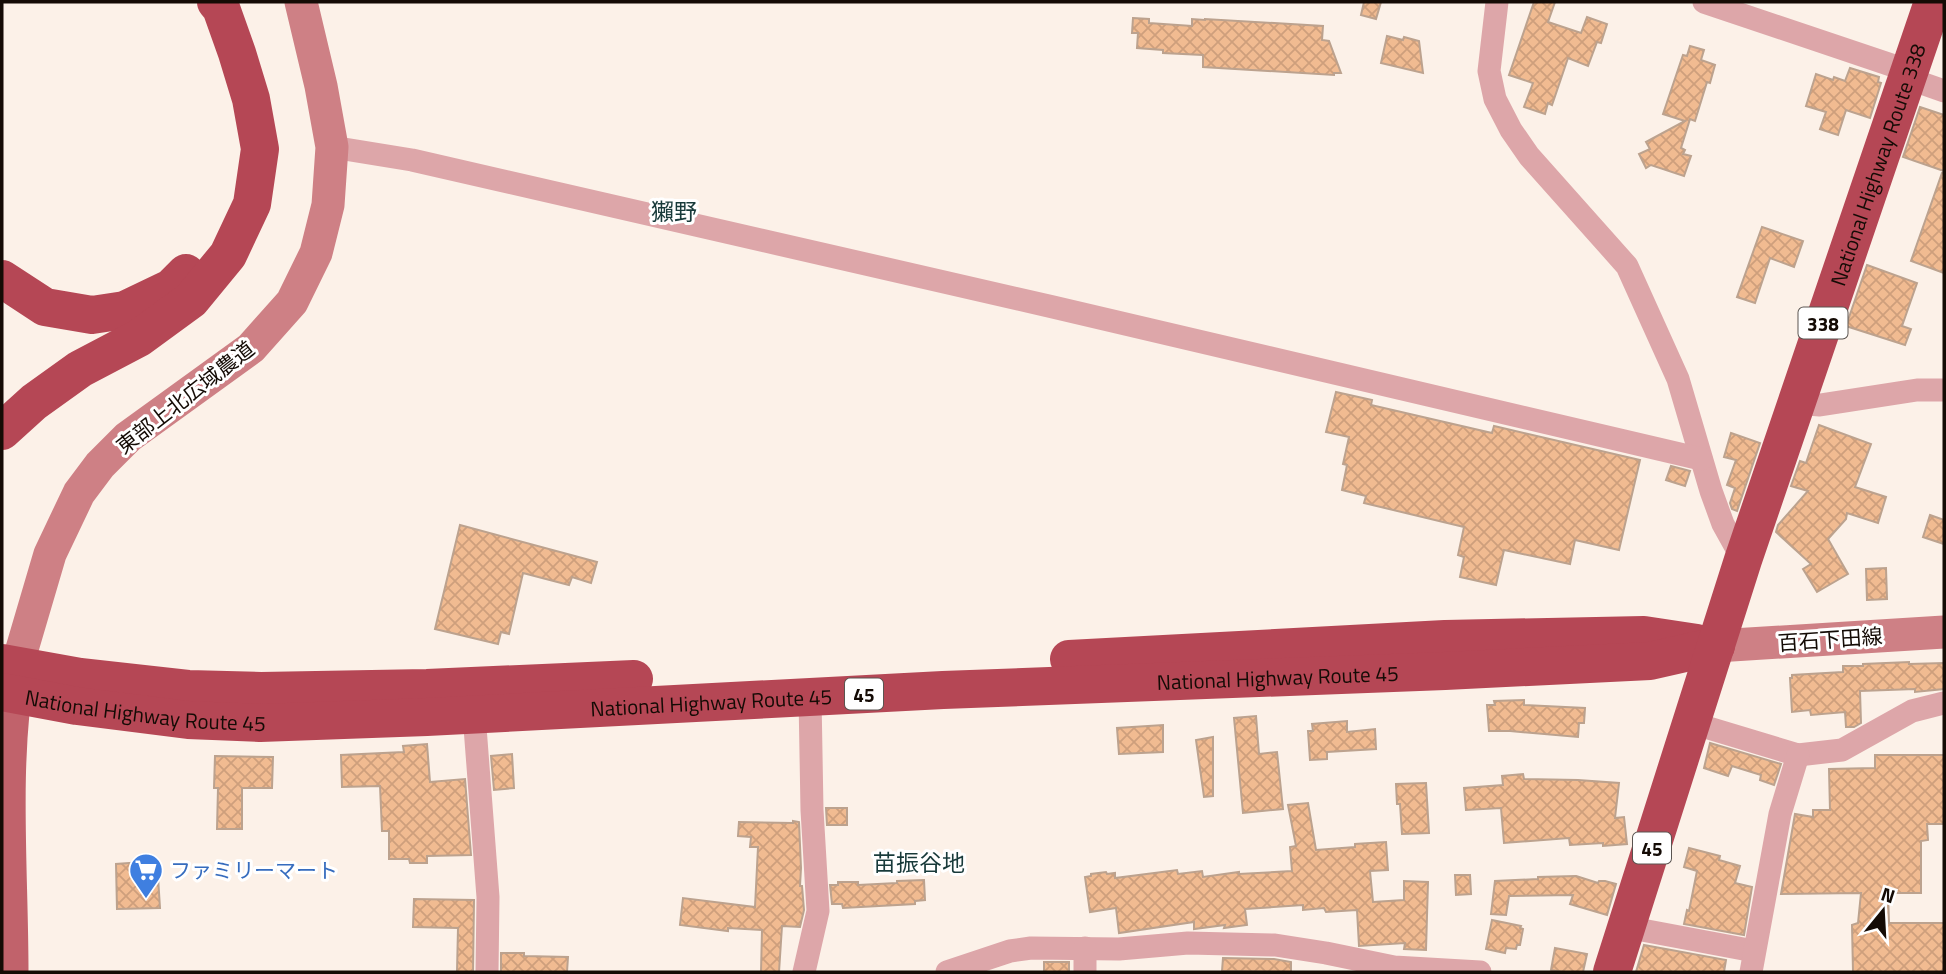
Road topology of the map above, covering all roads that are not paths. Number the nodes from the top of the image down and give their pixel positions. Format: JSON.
{"nodes":[{"id":1,"x":187,"y":2,"type":"edge"},
{"id":2,"x":216,"y":2,"type":"edge"},
{"id":3,"x":301,"y":2,"type":"edge"},
{"id":4,"x":1497,"y":2,"type":"edge"},
{"id":5,"x":1708,"y":2,"type":"edge"},
{"id":6,"x":1933,"y":2,"type":"edge"},
{"id":7,"x":1908,"y":75,"type":"junction"},
{"id":8,"x":1944,"y":91,"type":"edge"},
{"id":9,"x":332,"y":147,"type":"junction"},
{"id":10,"x":2,"y":279,"type":"edge"},
{"id":11,"x":1944,"y":390,"type":"edge"},
{"id":12,"x":1796,"y":403,"type":"junction"},
{"id":13,"x":2,"y":432,"type":"edge"},
{"id":14,"x":1701,"y":459,"type":"junction"},
{"id":15,"x":1743,"y":560,"type":"junction"},
{"id":16,"x":1944,"y":632,"type":"edge"},
{"id":17,"x":1716,"y":646,"type":"junction"},
{"id":18,"x":8,"y":679,"type":"edge"},
{"id":19,"x":810,"y":697,"type":"junction"},
{"id":20,"x":1944,"y":703,"type":"edge"},
{"id":21,"x":474,"y":714,"type":"junction"},
{"id":22,"x":1692,"y":723,"type":"junction"},
{"id":23,"x":1798,"y":755,"type":"junction"},
{"id":24,"x":1626,"y":927,"type":"junction"},
{"id":25,"x":1085,"y":948,"type":"junction"},
{"id":26,"x":1753,"y":962,"type":"edge"},
{"id":27,"x":10,"y":972,"type":"edge"},
{"id":28,"x":487,"y":972,"type":"edge"},
{"id":29,"x":804,"y":972,"type":"edge"},
{"id":30,"x":947,"y":972,"type":"edge"},
{"id":31,"x":1085,"y":972,"type":"edge"},
{"id":32,"x":1480,"y":972,"type":"edge"},
{"id":33,"x":1612,"y":972,"type":"edge"}],
"edges":[{"from":1,"to":10,"type":"highway"},
{"from":2,"to":13,"type":"highway"},
{"from":3,"to":9,"type":"street","name":"東部上北広域農道"},
{"from":4,"to":14,"type":"street"},
{"from":5,"to":7,"type":"street"},
{"from":6,"to":7,"type":"highway","name":"National Highway Route 338","number":"338"},
{"from":7,"to":8,"type":"street"},
{"from":7,"to":12,"type":"highway","name":"National Highway Route 338","number":"338"},
{"from":9,"to":14,"type":"street"},
{"from":9,"to":18,"type":"street","name":"東部上北広域農道"},
{"from":11,"to":12,"type":"street"},
{"from":12,"to":15,"type":"highway","name":"National Highway Route 338","number":"338"},
{"from":14,"to":15,"type":"street"},
{"from":15,"to":17,"type":"highway","name":"National Highway Route 338","number":"338"},
{"from":16,"to":17,"type":"street","name":"百石下田線"},
{"from":17,"to":18,"type":"highway","name":"National Highway Route 45","number":"45"},
{"from":17,"to":19,"type":"highway","name":"National Highway Route 45","number":"45"},
{"from":17,"to":22,"type":"highway","number":"45"},
{"from":18,"to":21,"type":"highway","name":"National Highway Route 45","number":"45"},
{"from":18,"to":27,"type":"main road"},
{"from":19,"to":21,"type":"highway","name":"National Highway Route 45","number":"45"},
{"from":19,"to":29,"type":"street"},
{"from":20,"to":23,"type":"street"},
{"from":21,"to":28,"type":"street"},
{"from":22,"to":23,"type":"street"},
{"from":22,"to":24,"type":"highway","number":"45"},
{"from":23,"to":26,"type":"street"},
{"from":24,"to":26,"type":"street"},
{"from":24,"to":33,"type":"highway","number":"45"},
{"from":25,"to":30,"type":"street"},
{"from":25,"to":31,"type":"street"},
{"from":25,"to":32,"type":"street"}]}
